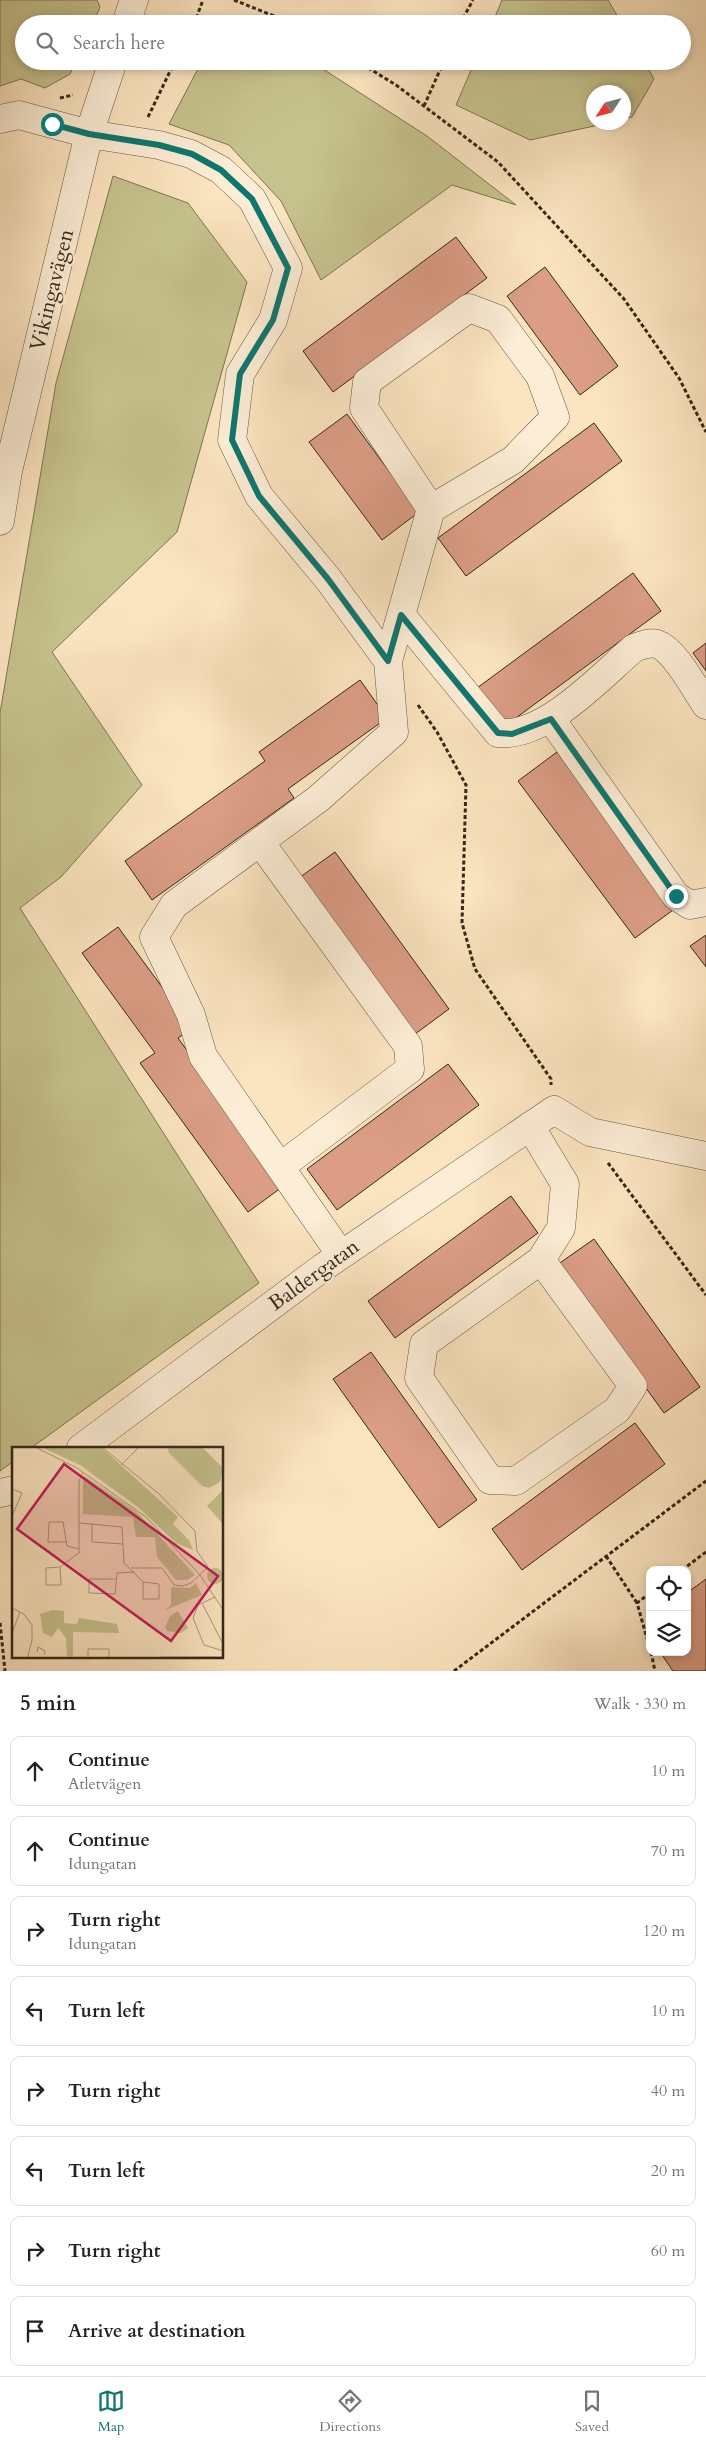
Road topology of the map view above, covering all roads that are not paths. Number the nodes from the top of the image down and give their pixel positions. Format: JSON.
{"nodes":[{"id":1,"x":134,"y":0,"type":"edge"},
{"id":2,"x":129,"y":15,"type":"edge"},
{"id":3,"x":111,"y":70,"type":"edge"},
{"id":4,"x":0,"y":119,"type":"edge"},
{"id":5,"x":89,"y":134,"type":"junction"},
{"id":6,"x":431,"y":509,"type":"junction"},
{"id":7,"x":0,"y":521,"type":"edge"},
{"id":8,"x":401,"y":615,"type":"junction"},
{"id":9,"x":388,"y":661,"type":"junction"},
{"id":10,"x":706,"y":705,"type":"edge"},
{"id":11,"x":551,"y":719,"type":"junction"},
{"id":12,"x":260,"y":842,"type":"junction"},
{"id":13,"x":706,"y":902,"type":"edge"},
{"id":14,"x":530,"y":1126,"type":"junction"},
{"id":15,"x":706,"y":1156,"type":"edge"},
{"id":16,"x":280,"y":1166,"type":"junction"},
{"id":17,"x":341,"y":1255,"type":"junction"},
{"id":18,"x":542,"y":1260,"type":"junction"},
{"id":19,"x":82,"y":1447,"type":"edge"}],
"edges":[{"from":1,"to":2,"type":"street"},
{"from":3,"to":5,"type":"street","name":"Vikingavägen"},
{"from":4,"to":5,"type":"street"},
{"from":5,"to":7,"type":"street","name":"Vikingavägen"},
{"from":5,"to":9,"type":"street"},
{"from":6,"to":6,"type":"street"},
{"from":6,"to":8,"type":"street"},
{"from":8,"to":9,"type":"street"},
{"from":8,"to":11,"type":"street"},
{"from":9,"to":12,"type":"street"},
{"from":10,"to":11,"type":"street"},
{"from":11,"to":13,"type":"street"},
{"from":12,"to":16,"type":"street"},
{"from":12,"to":16,"type":"street"},
{"from":14,"to":15,"type":"street","name":"Baldergatan"},
{"from":14,"to":17,"type":"street","name":"Baldergatan"},
{"from":14,"to":18,"type":"street"},
{"from":16,"to":17,"type":"street"},
{"from":17,"to":19,"type":"street","name":"Baldergatan"},
{"from":18,"to":18,"type":"street"}]}
